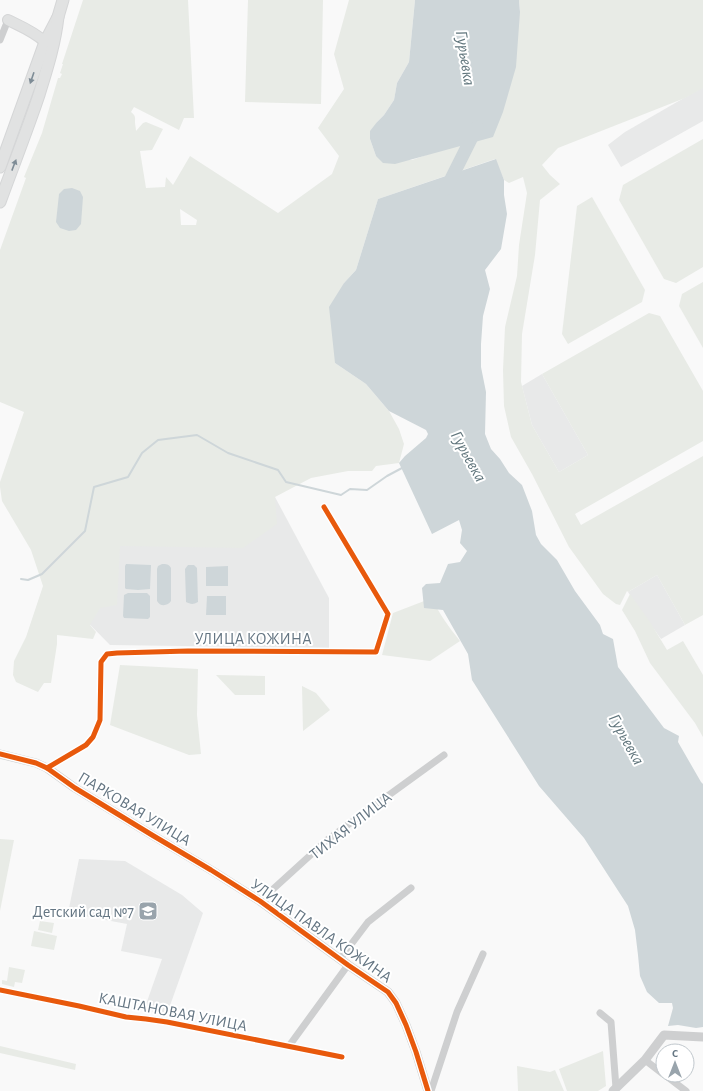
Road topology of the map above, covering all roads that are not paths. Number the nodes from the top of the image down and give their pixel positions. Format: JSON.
{"nodes":[{"id":1,"x":63,"y":0,"type":"edge"},
{"id":2,"x":8,"y":20,"type":"joint"},
{"id":3,"x":32,"y":32,"type":"junction"},
{"id":4,"x":50,"y":32,"type":"junction"},
{"id":5,"x":0,"y":40,"type":"edge"},
{"id":6,"x":49,"y":63,"type":"junction"},
{"id":7,"x":0,"y":167,"type":"edge"},
{"id":8,"x":0,"y":202,"type":"edge"},
{"id":9,"x":324,"y":507,"type":"dead end"},
{"id":10,"x":0,"y":754,"type":"edge"},
{"id":11,"x":444,"y":755,"type":"dead end"},
{"id":12,"x":47,"y":768,"type":"junction"},
{"id":13,"x":211,"y":870,"type":"joint"},
{"id":14,"x":411,"y":888,"type":"dead end"},
{"id":15,"x":260,"y":901,"type":"junction"},
{"id":16,"x":483,"y":954,"type":"dead end"},
{"id":17,"x":340,"y":958,"type":"junction"},
{"id":18,"x":348,"y":965,"type":"junction"},
{"id":19,"x":0,"y":990,"type":"edge"},
{"id":20,"x":600,"y":1014,"type":"dead end"},
{"id":21,"x":703,"y":1037,"type":"edge"},
{"id":22,"x":289,"y":1046,"type":"junction"},
{"id":23,"x":342,"y":1057,"type":"dead end"},
{"id":24,"x":645,"y":1060,"type":"junction"},
{"id":25,"x":655,"y":1067,"type":"edge"},
{"id":26,"x":676,"y":1083,"type":"edge"},
{"id":27,"x":614,"y":1090,"type":"edge"},
{"id":28,"x":428,"y":1091,"type":"edge"},
{"id":29,"x":431,"y":1091,"type":"edge"},
{"id":30,"x":686,"y":1091,"type":"edge"}],
"edges":[{"from":1,"to":4,"type":"main road"},
{"from":2,"to":3,"type":"main road"},
{"from":2,"to":5,"type":"street"},
{"from":3,"to":4,"type":"main road"},
{"from":3,"to":4,"type":"main road"},
{"from":4,"to":6,"type":"main road"},
{"from":4,"to":6,"type":"main road"},
{"from":4,"to":7,"type":"main road","one_way":true},
{"from":8,"to":6,"type":"main road","one_way":true},
{"from":9,"to":12,"type":"street","name":"УЛИЦА КОЖИНА"},
{"from":10,"to":12,"type":"street","name":"ПАРКОВАЯ УЛИЦА"},
{"from":11,"to":15,"type":"street","name":"ТИХАЯ УЛИЦА"},
{"from":12,"to":13,"type":"street","name":"ПАРКОВАЯ УЛИЦА"},
{"from":13,"to":15,"type":"street","name":"УЛИЦА ПАВЛА КОЖИНА"},
{"from":14,"to":17,"type":"street"},
{"from":15,"to":17,"type":"street","name":"УЛИЦА ПАВЛА КОЖИНА"},
{"from":16,"to":29,"type":"street"},
{"from":17,"to":18,"type":"street","name":"УЛИЦА ПАВЛА КОЖИНА"},
{"from":18,"to":22,"type":"street"},
{"from":18,"to":28,"type":"street","name":"УЛИЦА ПАВЛА КОЖИНА"},
{"from":19,"to":22,"type":"street","name":"КАШТАНОВАЯ УЛИЦА"},
{"from":20,"to":27,"type":"street"},
{"from":21,"to":24,"type":"street"},
{"from":22,"to":23,"type":"street","name":"КАШТАНОВАЯ УЛИЦА"},
{"from":24,"to":25,"type":"street"},
{"from":24,"to":27,"type":"street"},
{"from":26,"to":30,"type":"street"}]}
